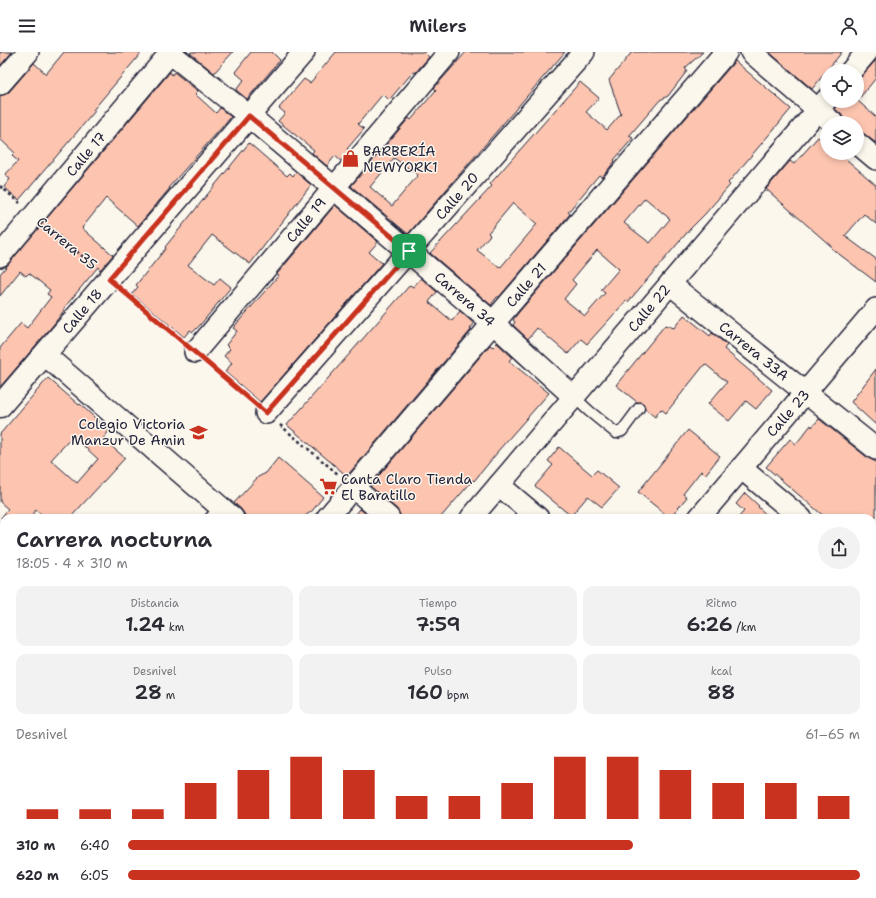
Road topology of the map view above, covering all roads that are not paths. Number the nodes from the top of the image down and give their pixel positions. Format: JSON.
{"nodes":[{"id":1,"x":28,"y":52,"type":"edge"},
{"id":2,"x":170,"y":52,"type":"edge"},
{"id":3,"x":304,"y":52,"type":"edge"},
{"id":4,"x":449,"y":52,"type":"edge"},
{"id":5,"x":584,"y":52,"type":"edge"},
{"id":6,"x":726,"y":52,"type":"edge"},
{"id":7,"x":751,"y":52,"type":"edge"},
{"id":8,"x":867,"y":52,"type":"edge"},
{"id":9,"x":857,"y":64,"type":"edge"},
{"id":10,"x":0,"y":84,"type":"edge"},
{"id":11,"x":826,"y":111,"type":"edge"},
{"id":12,"x":249,"y":116,"type":"junction"},
{"id":13,"x":864,"y":149,"type":"edge"},
{"id":14,"x":876,"y":159,"type":"edge"},
{"id":15,"x":333,"y":188,"type":"junction"},
{"id":16,"x":409,"y":251,"type":"junction"},
{"id":17,"x":0,"y":256,"type":"edge"},
{"id":18,"x":670,"y":284,"type":"junction"},
{"id":19,"x":876,"y":309,"type":"edge"},
{"id":20,"x":493,"y":323,"type":"junction"},
{"id":21,"x":195,"y":352,"type":"road end"},
{"id":22,"x":45,"y":355,"type":"junction"},
{"id":23,"x":806,"y":392,"type":"junction"},
{"id":24,"x":574,"y":397,"type":"junction"},
{"id":25,"x":0,"y":406,"type":"edge"},
{"id":26,"x":638,"y":408,"type":"dead end"},
{"id":27,"x":266,"y":413,"type":"road end"},
{"id":28,"x":876,"y":449,"type":"edge"},
{"id":29,"x":741,"y":468,"type":"junction"},
{"id":30,"x":499,"y":485,"type":"junction"},
{"id":31,"x":353,"y":487,"type":"junction"},
{"id":32,"x":222,"y":514,"type":"edge"},
{"id":33,"x":330,"y":514,"type":"edge"},
{"id":34,"x":384,"y":514,"type":"edge"},
{"id":35,"x":474,"y":514,"type":"edge"},
{"id":36,"x":533,"y":514,"type":"edge"},
{"id":37,"x":702,"y":514,"type":"edge"},
{"id":38,"x":796,"y":514,"type":"edge"}],
"edges":[{"from":1,"to":10,"type":"street"},
{"from":2,"to":12,"type":"street","name":"Carrera 34"},
{"from":2,"to":17,"type":"street","name":"Calle 17"},
{"from":3,"to":12,"type":"street","name":"Calle 18"},
{"from":4,"to":15,"type":"street","name":"Calle 19"},
{"from":5,"to":16,"type":"street","name":"Calle 20"},
{"from":6,"to":20,"type":"street","name":"Calle 21"},
{"from":7,"to":11,"type":"street"},
{"from":8,"to":9,"type":"street"},
{"from":11,"to":18,"type":"street","name":"Calle 22"},
{"from":12,"to":15,"type":"street","name":"Carrera 34"},
{"from":12,"to":22,"type":"street","name":"Calle 18"},
{"from":13,"to":14,"type":"street"},
{"from":15,"to":16,"type":"street","name":"Carrera 34"},
{"from":15,"to":21,"type":"street","name":"Calle 19"},
{"from":16,"to":20,"type":"street","name":"Carrera 34"},
{"from":16,"to":27,"type":"street","name":"Calle 20"},
{"from":18,"to":23,"type":"street","name":"Carrera 33A"},
{"from":18,"to":24,"type":"street","name":"Calle 22"},
{"from":19,"to":23,"type":"street","name":"Calle 23"},
{"from":20,"to":24,"type":"street","name":"Carrera 34"},
{"from":20,"to":31,"type":"street","name":"Calle 21"},
{"from":22,"to":25,"type":"street","name":"Calle 18"},
{"from":22,"to":32,"type":"street"},
{"from":23,"to":28,"type":"street","name":"Carrera 33A"},
{"from":23,"to":29,"type":"street","name":"Calle 23"},
{"from":24,"to":26,"type":"lane"},
{"from":24,"to":30,"type":"street","name":"Calle 22"},
{"from":29,"to":37,"type":"street","name":"Calle 23"},
{"from":29,"to":38,"type":"street"},
{"from":30,"to":35,"type":"street","name":"Calle 22"},
{"from":30,"to":36,"type":"street"},
{"from":31,"to":33,"type":"street","name":"Calle 21"},
{"from":31,"to":34,"type":"street"}]}
